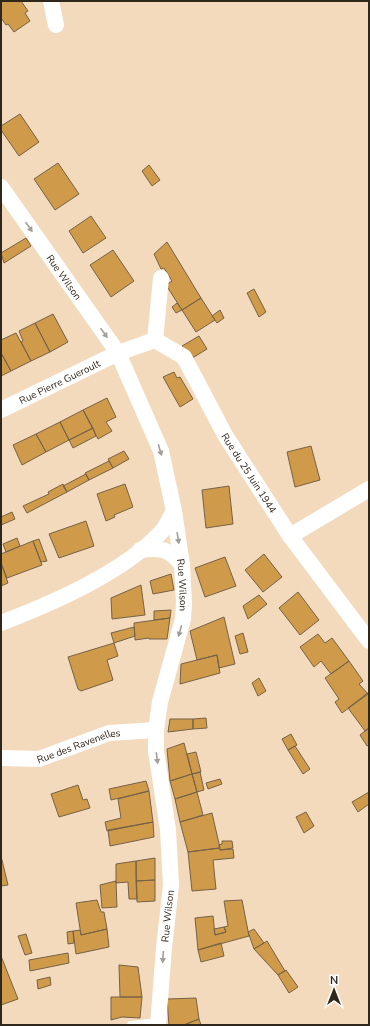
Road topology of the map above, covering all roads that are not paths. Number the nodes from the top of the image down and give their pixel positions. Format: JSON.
{"nodes":[{"id":1,"x":51,"y":1,"type":"edge"},
{"id":2,"x":56,"y":25,"type":"dead end"},
{"id":3,"x":1,"y":187,"type":"edge"},
{"id":4,"x":161,"y":278,"type":"dead end"},
{"id":5,"x":155,"y":340,"type":"junction"},
{"id":6,"x":118,"y":353,"type":"junction"},
{"id":7,"x":1,"y":410,"type":"edge"},
{"id":8,"x":369,"y":489,"type":"edge"},
{"id":9,"x":174,"y":511,"type":"junction"},
{"id":10,"x":290,"y":536,"type":"junction"},
{"id":11,"x":140,"y":550,"type":"junction"},
{"id":12,"x":182,"y":565,"type":"junction"},
{"id":13,"x":1,"y":623,"type":"edge"},
{"id":14,"x":369,"y":641,"type":"edge"},
{"id":15,"x":156,"y":730,"type":"junction"},
{"id":16,"x":1,"y":758,"type":"edge"},
{"id":17,"x":158,"y":1023,"type":"edge"},
{"id":18,"x":131,"y":1025,"type":"edge"}],
"edges":[{"from":1,"to":2,"type":"street"},
{"from":3,"to":6,"type":"street","name":"Rue Wilson","one_way":true},
{"from":4,"to":5,"type":"street"},
{"from":5,"to":6,"type":"street"},
{"from":5,"to":10,"type":"street","name":"Rue du 25 Juin 1944"},
{"from":6,"to":7,"type":"street","name":"Rue Pierre Gueroult"},
{"from":6,"to":9,"type":"street","name":"Rue Wilson","one_way":true},
{"from":8,"to":10,"type":"street"},
{"from":9,"to":11,"type":"street"},
{"from":9,"to":12,"type":"street","name":"Rue Wilson","one_way":true},
{"from":10,"to":14,"type":"street","name":"Rue du 25 Juin 1944"},
{"from":11,"to":12,"type":"street"},
{"from":11,"to":13,"type":"street"},
{"from":12,"to":15,"type":"street","name":"Rue Wilson","one_way":true},
{"from":15,"to":16,"type":"street","name":"Rue des Ravenelles"},
{"from":15,"to":17,"type":"street","name":"Rue Wilson","one_way":true},
{"from":17,"to":18,"type":"lane"}]}
